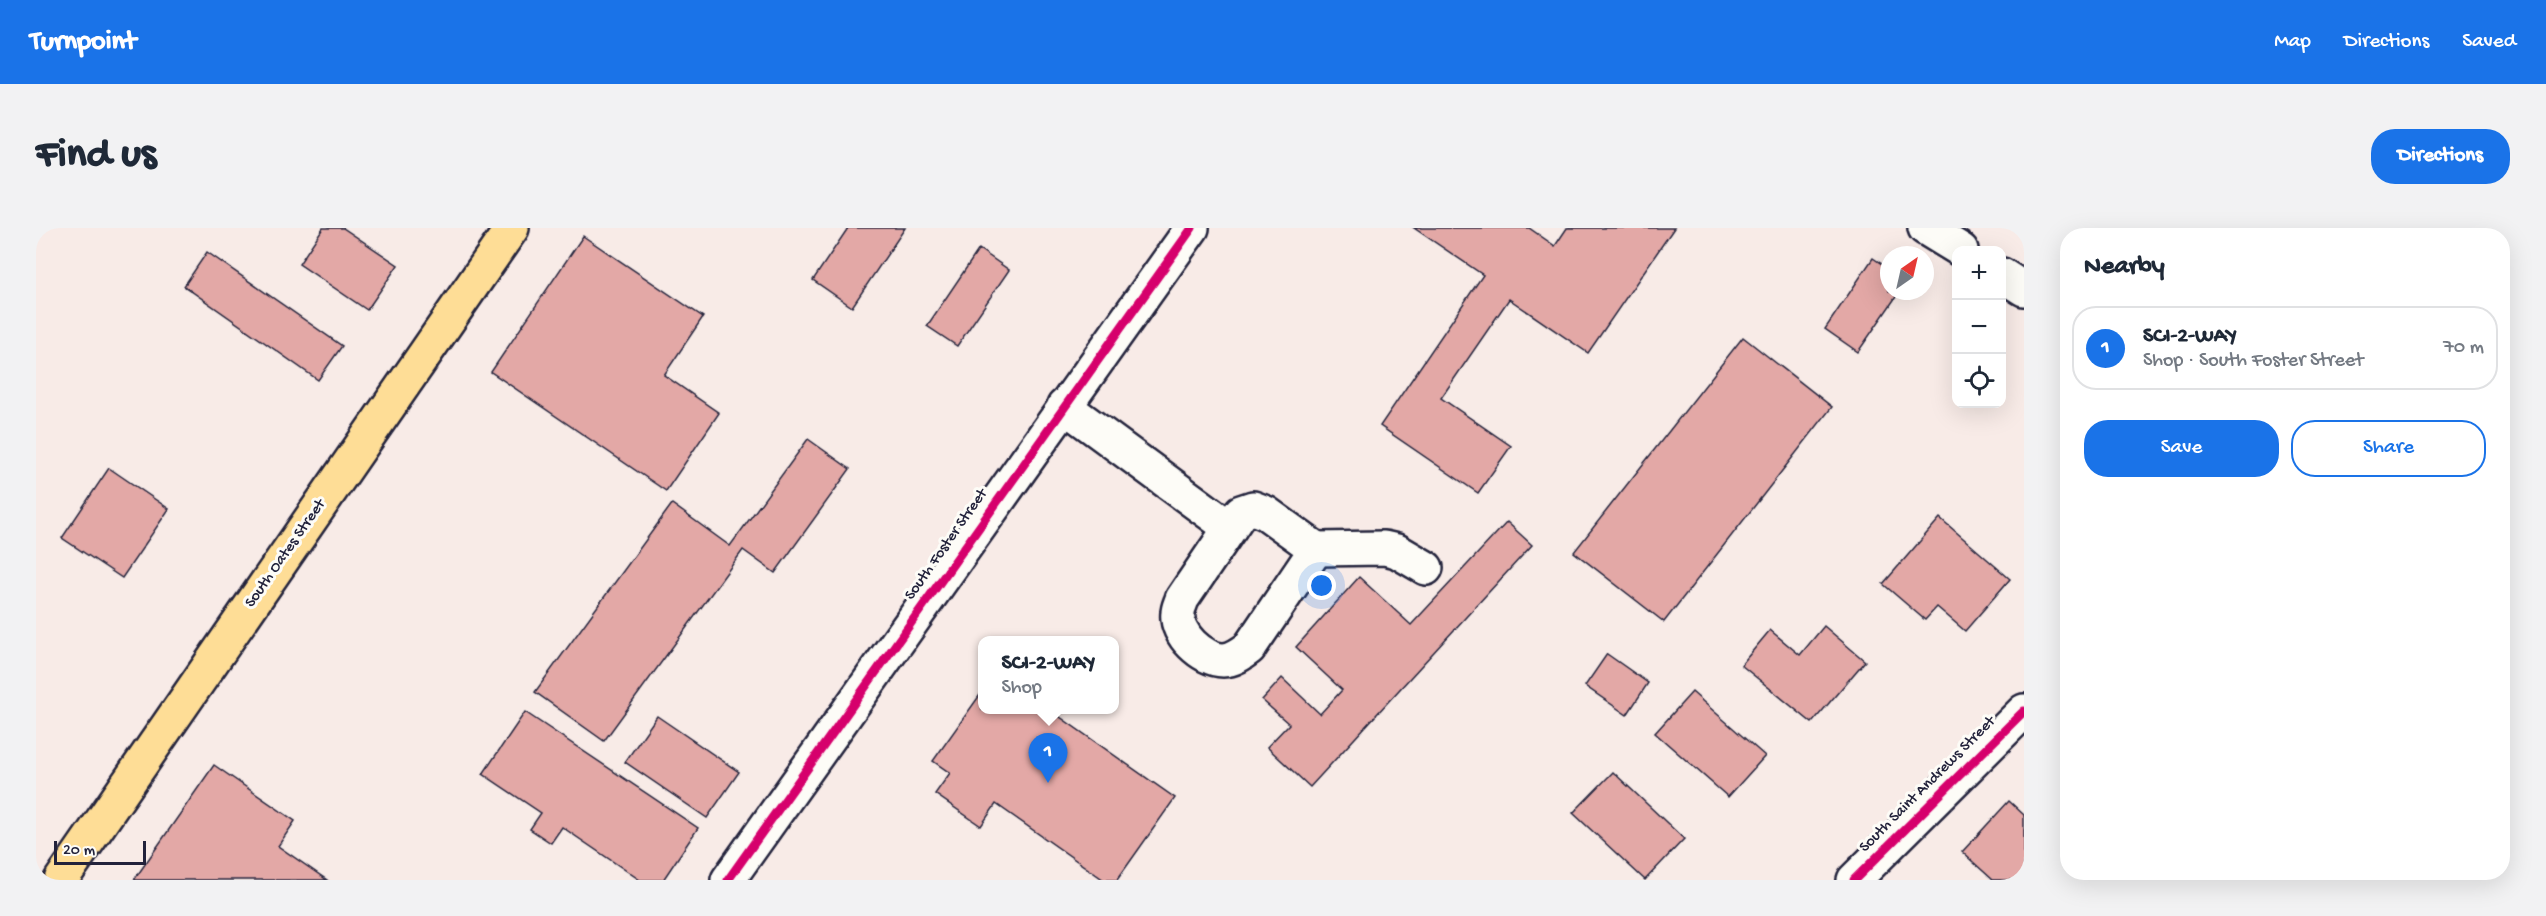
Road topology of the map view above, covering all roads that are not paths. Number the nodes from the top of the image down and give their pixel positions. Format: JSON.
{"nodes":[{"id":1,"x":512,"y":228,"type":"edge"},
{"id":2,"x":1192,"y":228,"type":"edge"},
{"id":3,"x":1925,"y":228,"type":"edge"},
{"id":4,"x":1954,"y":246,"type":"edge"},
{"id":5,"x":2006,"y":278,"type":"edge"},
{"id":6,"x":2024,"y":289,"type":"edge"},
{"id":7,"x":1064,"y":406,"type":"junction"},
{"id":8,"x":1230,"y":528,"type":"junction"},
{"id":9,"x":1316,"y":549,"type":"junction"},
{"id":10,"x":1426,"y":568,"type":"dead end"},
{"id":11,"x":2024,"y":711,"type":"edge"},
{"id":12,"x":61,"y":880,"type":"edge"},
{"id":13,"x":728,"y":880,"type":"edge"},
{"id":14,"x":1854,"y":880,"type":"edge"}],
"edges":[{"from":1,"to":12,"type":"main road","name":"South Oates Street"},
{"from":2,"to":7,"type":"street","name":"South Foster Street"},
{"from":3,"to":4,"type":"street"},
{"from":5,"to":6,"type":"street"},
{"from":7,"to":8,"type":"street"},
{"from":7,"to":13,"type":"street","name":"South Foster Street"},
{"from":8,"to":9,"type":"street"},
{"from":8,"to":9,"type":"street"},
{"from":9,"to":10,"type":"street"},
{"from":11,"to":14,"type":"street","name":"South Saint Andrews Street"}]}
